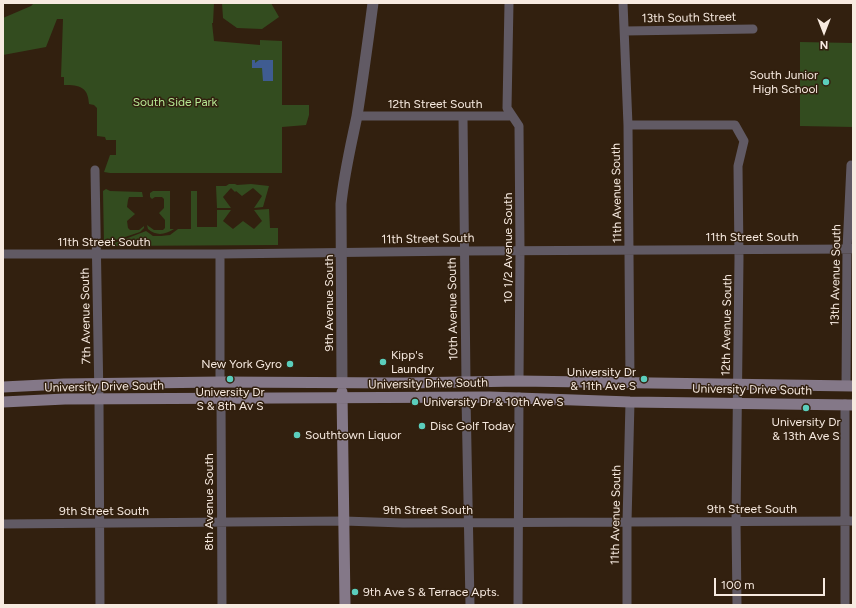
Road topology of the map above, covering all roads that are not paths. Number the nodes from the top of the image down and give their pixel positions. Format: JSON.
{"nodes":[{"id":1,"x":373,"y":3,"type":"edge"},
{"id":2,"x":509,"y":3,"type":"edge"},
{"id":3,"x":624,"y":3,"type":"edge"},
{"id":4,"x":753,"y":29,"type":"dead end"},
{"id":5,"x":625,"y":31,"type":"junction"},
{"id":6,"x":357,"y":116,"type":"junction"},
{"id":7,"x":512,"y":116,"type":"junction"},
{"id":8,"x":463,"y":117,"type":"junction"},
{"id":9,"x":628,"y":125,"type":"junction"},
{"id":10,"x":851,"y":165,"type":"dead end"},
{"id":11,"x":95,"y":170,"type":"dead end"},
{"id":12,"x":850,"y":249,"type":"edge"},
{"id":13,"x":520,"y":250,"type":"junction"},
{"id":14,"x":630,"y":250,"type":"junction"},
{"id":15,"x":739,"y":250,"type":"junction"},
{"id":16,"x":464,"y":251,"type":"junction"},
{"id":17,"x":342,"y":253,"type":"junction"},
{"id":18,"x":3,"y":254,"type":"edge"},
{"id":19,"x":97,"y":254,"type":"junction"},
{"id":20,"x":220,"y":254,"type":"junction"},
{"id":21,"x":519,"y":381,"type":"junction"},
{"id":22,"x":220,"y":382,"type":"junction"},
{"id":23,"x":466,"y":382,"type":"junction"},
{"id":24,"x":342,"y":383,"type":"junction"},
{"id":25,"x":630,"y":383,"type":"junction"},
{"id":26,"x":99,"y":384,"type":"junction"},
{"id":27,"x":738,"y":385,"type":"junction"},
{"id":28,"x":850,"y":386,"type":"edge"},
{"id":29,"x":3,"y":387,"type":"edge"},
{"id":30,"x":466,"y":397,"type":"junction"},
{"id":31,"x":519,"y":397,"type":"junction"},
{"id":32,"x":342,"y":398,"type":"junction"},
{"id":33,"x":221,"y":399,"type":"junction"},
{"id":34,"x":99,"y":400,"type":"junction"},
{"id":35,"x":3,"y":402,"type":"edge"},
{"id":36,"x":630,"y":402,"type":"junction"},
{"id":37,"x":738,"y":403,"type":"junction"},
{"id":38,"x":849,"y":404,"type":"edge"},
{"id":39,"x":344,"y":521,"type":"junction"},
{"id":40,"x":849,"y":521,"type":"edge"},
{"id":41,"x":222,"y":522,"type":"junction"},
{"id":42,"x":468,"y":522,"type":"junction"},
{"id":43,"x":518,"y":522,"type":"junction"},
{"id":44,"x":627,"y":522,"type":"junction"},
{"id":45,"x":736,"y":522,"type":"junction"},
{"id":46,"x":99,"y":523,"type":"junction"},
{"id":47,"x":3,"y":524,"type":"edge"},
{"id":48,"x":100,"y":605,"type":"edge"},
{"id":49,"x":222,"y":605,"type":"edge"},
{"id":50,"x":345,"y":605,"type":"edge"},
{"id":51,"x":470,"y":605,"type":"edge"},
{"id":52,"x":518,"y":605,"type":"edge"},
{"id":53,"x":628,"y":605,"type":"edge"},
{"id":54,"x":737,"y":605,"type":"edge"},
{"id":55,"x":845,"y":605,"type":"edge"}],
"edges":[{"from":1,"to":6,"type":"street","name":"9th Avenue South"},
{"from":2,"to":7,"type":"street"},
{"from":3,"to":5,"type":"street","name":"11th Avenue South"},
{"from":4,"to":5,"type":"street","name":"13th South Street"},
{"from":5,"to":9,"type":"street","name":"11th Avenue South"},
{"from":6,"to":8,"type":"street","name":"12th Street South"},
{"from":6,"to":17,"type":"street","name":"9th Avenue South"},
{"from":7,"to":8,"type":"street","name":"12th Street South"},
{"from":7,"to":13,"type":"street","name":"10 1/2 Avenue South"},
{"from":8,"to":16,"type":"street","name":"10th Avenue South"},
{"from":9,"to":14,"type":"street","name":"11th Avenue South"},
{"from":9,"to":15,"type":"street","name":"12th Avenue South"},
{"from":10,"to":12,"type":"street","name":"13th Avenue South"},
{"from":11,"to":19,"type":"street","name":"7th Avenue South"},
{"from":12,"to":15,"type":"street","name":"11th Street South"},
{"from":12,"to":28,"type":"street","name":"13th Avenue South"},
{"from":13,"to":14,"type":"street","name":"11th Street South"},
{"from":13,"to":16,"type":"street","name":"11th Street South"},
{"from":13,"to":21,"type":"street","name":"10 1/2 Avenue South"},
{"from":14,"to":15,"type":"street","name":"11th Street South"},
{"from":14,"to":25,"type":"street","name":"11th Avenue South"},
{"from":15,"to":27,"type":"street","name":"12th Avenue South"},
{"from":16,"to":17,"type":"street","name":"11th Street South"},
{"from":16,"to":23,"type":"street","name":"10th Avenue South"},
{"from":17,"to":20,"type":"street","name":"11th Street South"},
{"from":17,"to":24,"type":"street","name":"9th Avenue South"},
{"from":18,"to":19,"type":"street","name":"11th Street South"},
{"from":19,"to":20,"type":"street","name":"11th Street South"},
{"from":19,"to":26,"type":"street","name":"7th Avenue South"},
{"from":20,"to":22,"type":"street"},
{"from":21,"to":23,"type":"main road","name":"University Drive South"},
{"from":21,"to":25,"type":"main road","name":"University Drive South"},
{"from":22,"to":24,"type":"main road","name":"University Drive South"},
{"from":22,"to":26,"type":"main road","name":"University Drive South"},
{"from":23,"to":24,"type":"main road","name":"University Drive South"},
{"from":24,"to":32,"type":"main road","name":"9th Avenue South"},
{"from":25,"to":27,"type":"main road","name":"University Drive South"},
{"from":26,"to":29,"type":"main road","name":"University Drive South"},
{"from":26,"to":34,"type":"street","name":"7th Avenue South"},
{"from":27,"to":28,"type":"main road","name":"University Drive South"},
{"from":27,"to":37,"type":"street","name":"12th Avenue South"},
{"from":30,"to":31,"type":"main road","name":"University Drive South"},
{"from":30,"to":32,"type":"main road","name":"University Drive South"},
{"from":30,"to":42,"type":"street"},
{"from":31,"to":36,"type":"main road","name":"University Drive South"},
{"from":31,"to":43,"type":"street"},
{"from":32,"to":33,"type":"main road","name":"University Drive South"},
{"from":32,"to":39,"type":"main road","name":"9th Avenue South"},
{"from":33,"to":34,"type":"main road","name":"University Drive South"},
{"from":33,"to":41,"type":"street","name":"8th Avenue South"},
{"from":34,"to":35,"type":"main road","name":"University Drive South"},
{"from":34,"to":46,"type":"street","name":"7th Avenue South"},
{"from":36,"to":37,"type":"main road","name":"University Drive South"},
{"from":36,"to":44,"type":"street","name":"11th Avenue South"},
{"from":37,"to":38,"type":"main road","name":"University Drive South"},
{"from":37,"to":45,"type":"street","name":"12th Avenue South"},
{"from":38,"to":40,"type":"street"},
{"from":39,"to":41,"type":"street","name":"9th Street South"},
{"from":39,"to":42,"type":"street","name":"9th Street South"},
{"from":39,"to":50,"type":"main road","name":"9th Avenue South"},
{"from":40,"to":45,"type":"street","name":"9th Street South"},
{"from":40,"to":55,"type":"street"},
{"from":41,"to":46,"type":"street","name":"9th Street South"},
{"from":41,"to":49,"type":"street","name":"8th Avenue South"},
{"from":42,"to":43,"type":"street","name":"9th Street South"},
{"from":42,"to":51,"type":"street"},
{"from":43,"to":44,"type":"street","name":"9th Street South"},
{"from":43,"to":52,"type":"street"},
{"from":44,"to":45,"type":"street","name":"9th Street South"},
{"from":44,"to":53,"type":"street","name":"11th Avenue South"},
{"from":45,"to":54,"type":"street","name":"12th Avenue South"},
{"from":46,"to":47,"type":"street","name":"9th Street South"},
{"from":46,"to":48,"type":"street","name":"7th Avenue South"}]}
